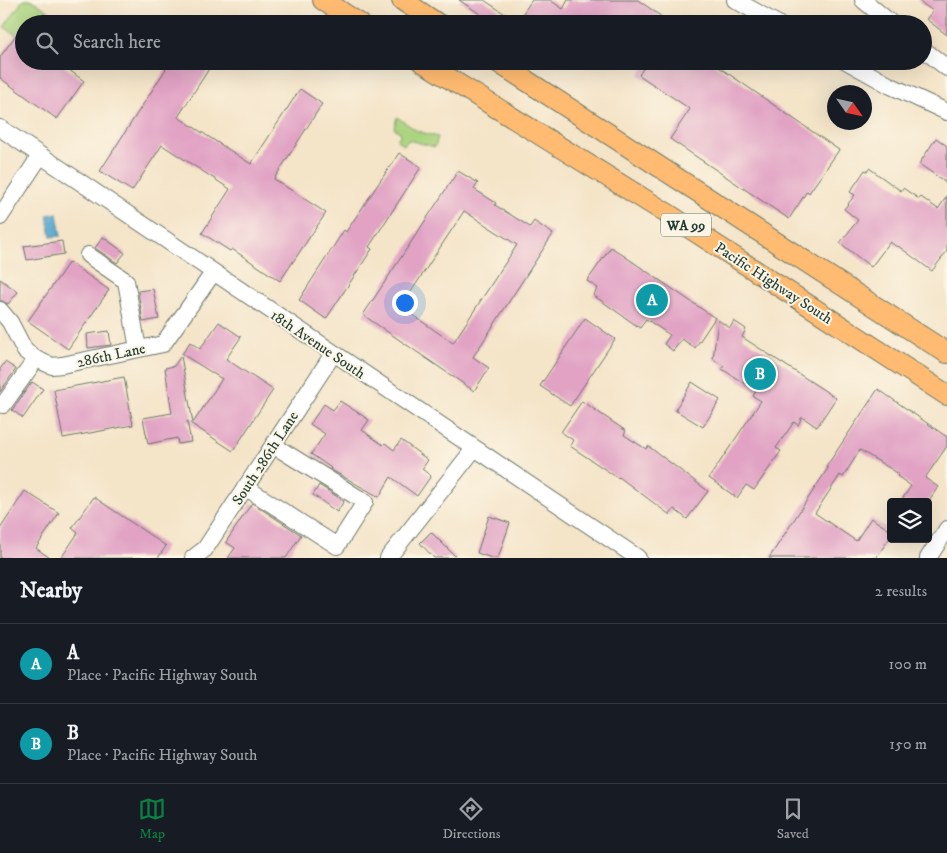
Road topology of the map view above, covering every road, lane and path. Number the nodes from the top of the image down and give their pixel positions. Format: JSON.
{"nodes":[{"id":1,"x":323,"y":0,"type":"edge"},
{"id":2,"x":402,"y":0,"type":"edge"},
{"id":3,"x":735,"y":0,"type":"edge"},
{"id":4,"x":863,"y":0,"type":"edge"},
{"id":5,"x":346,"y":15,"type":"edge"},
{"id":6,"x":424,"y":15,"type":"edge"},
{"id":7,"x":762,"y":15,"type":"edge"},
{"id":8,"x":881,"y":15,"type":"edge"},
{"id":9,"x":932,"y":56,"type":"edge"},
{"id":10,"x":947,"y":68,"type":"edge"},
{"id":11,"x":436,"y":70,"type":"edge"},
{"id":12,"x":510,"y":70,"type":"edge"},
{"id":13,"x":862,"y":70,"type":"edge"},
{"id":14,"x":947,"y":112,"type":"edge"},
{"id":15,"x":0,"y":128,"type":"edge"},
{"id":16,"x":40,"y":156,"type":"junction"},
{"id":17,"x":1,"y":213,"type":"edge"},
{"id":18,"x":88,"y":255,"type":"dead end"},
{"id":19,"x":213,"y":273,"type":"junction"},
{"id":20,"x":0,"y":310,"type":"edge"},
{"id":21,"x":138,"y":349,"type":"junction"},
{"id":22,"x":947,"y":353,"type":"edge"},
{"id":23,"x":334,"y":354,"type":"junction"},
{"id":24,"x":36,"y":359,"type":"junction"},
{"id":25,"x":947,"y":395,"type":"edge"},
{"id":26,"x":3,"y":405,"type":"dead end"},
{"id":27,"x":273,"y":445,"type":"junction"},
{"id":28,"x":474,"y":448,"type":"junction"},
{"id":29,"x":246,"y":487,"type":"junction"},
{"id":30,"x":947,"y":529,"type":"edge"},
{"id":31,"x":633,"y":557,"type":"edge"},
{"id":32,"x":193,"y":558,"type":"edge"},
{"id":33,"x":388,"y":558,"type":"edge"},
{"id":34,"x":928,"y":558,"type":"edge"}],
"edges":[{"from":1,"to":5,"type":"main road"},
{"from":2,"to":6,"type":"main road"},
{"from":3,"to":7,"type":"street"},
{"from":4,"to":8,"type":"street"},
{"from":9,"to":10,"type":"street"},
{"from":11,"to":25,"type":"main road","name":"Pacific Highway South","number":"WA 99"},
{"from":12,"to":22,"type":"main road","number":"WA 99"},
{"from":13,"to":14,"type":"street"},
{"from":15,"to":16,"type":"street","name":"18th Avenue South"},
{"from":16,"to":17,"type":"street"},
{"from":16,"to":19,"type":"street","name":"18th Avenue South"},
{"from":18,"to":21,"type":"street"},
{"from":19,"to":21,"type":"street","name":"286th Lane"},
{"from":19,"to":23,"type":"street","name":"18th Avenue South"},
{"from":20,"to":24,"type":"street"},
{"from":21,"to":24,"type":"street","name":"286th Lane"},
{"from":23,"to":27,"type":"street","name":"South 286th Lane"},
{"from":23,"to":28,"type":"street","name":"18th Avenue South"},
{"from":24,"to":26,"type":"street"},
{"from":27,"to":29,"type":"street","name":"South 286th Lane"},
{"from":27,"to":29,"type":"street"},
{"from":28,"to":31,"type":"street","name":"18th Avenue South"},
{"from":28,"to":33,"type":"street"},
{"from":29,"to":32,"type":"street","name":"South 286th Lane"},
{"from":30,"to":34,"type":"street"}]}
